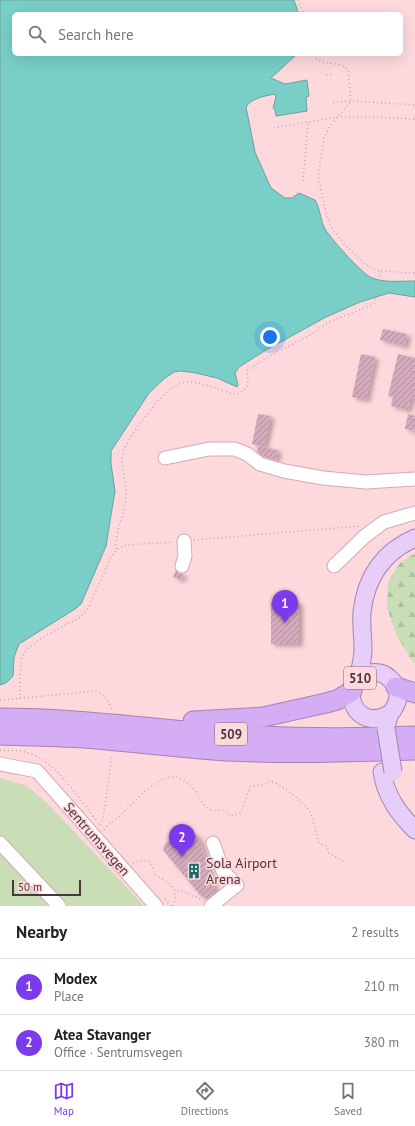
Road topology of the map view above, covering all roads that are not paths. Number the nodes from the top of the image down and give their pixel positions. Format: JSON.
{"nodes":[{"id":1,"x":165,"y":458,"type":"dead end"},
{"id":2,"x":415,"y":479,"type":"edge"},
{"id":3,"x":415,"y":513,"type":"edge"},
{"id":4,"x":415,"y":538,"type":"edge"},
{"id":5,"x":184,"y":541,"type":"dead end"},
{"id":6,"x":182,"y":566,"type":"dead end"},
{"id":7,"x":334,"y":566,"type":"dead end"},
{"id":8,"x":363,"y":629,"type":"junction"},
{"id":9,"x":380,"y":673,"type":"junction"},
{"id":10,"x":355,"y":685,"type":"junction"},
{"id":11,"x":396,"y":687,"type":"junction"},
{"id":12,"x":415,"y":693,"type":"edge"},
{"id":13,"x":0,"y":718,"type":"edge"},
{"id":14,"x":60,"y":720,"type":"junction"},
{"id":15,"x":390,"y":730,"type":"edge"},
{"id":16,"x":0,"y":736,"type":"edge"},
{"id":17,"x":415,"y":750,"type":"edge"},
{"id":18,"x":320,"y":753,"type":"junction"},
{"id":19,"x":415,"y":759,"type":"edge"},
{"id":20,"x":0,"y":764,"type":"edge"},
{"id":21,"x":387,"y":772,"type":"junction"},
{"id":22,"x":415,"y":816,"type":"edge"},
{"id":23,"x":415,"y":830,"type":"edge"},
{"id":24,"x":0,"y":843,"type":"edge"},
{"id":25,"x":214,"y":844,"type":"dead end"},
{"id":26,"x":208,"y":904,"type":"edge"},
{"id":27,"x":59,"y":906,"type":"edge"},
{"id":28,"x":156,"y":906,"type":"edge"}],
"edges":[{"from":1,"to":2,"type":"street"},
{"from":3,"to":7,"type":"street"},
{"from":4,"to":8,"type":"main road","number":"510"},
{"from":5,"to":6,"type":"street"},
{"from":8,"to":9,"type":"main road","number":"510"},
{"from":8,"to":10,"type":"main road","number":"510"},
{"from":9,"to":10,"type":"main road","number":"510"},
{"from":9,"to":11,"type":"main road","number":"510"},
{"from":10,"to":14,"type":"highway","number":"509"},
{"from":10,"to":15,"type":"main road","number":"510"},
{"from":11,"to":12,"type":"highway"},
{"from":11,"to":15,"type":"main road","number":"510"},
{"from":13,"to":14,"type":"highway","number":"509"},
{"from":14,"to":15,"type":"highway","number":"509"},
{"from":15,"to":17,"type":"highway","number":"509"},
{"from":15,"to":18,"type":"highway","number":"509"},
{"from":15,"to":21,"type":"main road"},
{"from":16,"to":18,"type":"highway","number":"509"},
{"from":18,"to":19,"type":"highway","number":"509"},
{"from":20,"to":28,"type":"street","name":"Sentrumsvegen"},
{"from":21,"to":22,"type":"main road"},
{"from":21,"to":23,"type":"main road"},
{"from":24,"to":27,"type":"street"},
{"from":25,"to":26,"type":"street"}]}
